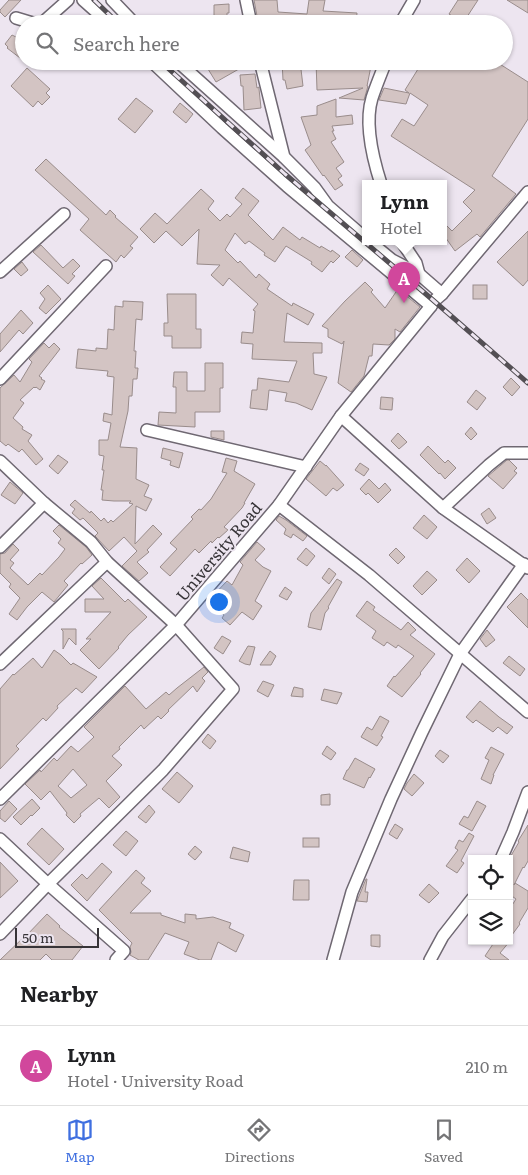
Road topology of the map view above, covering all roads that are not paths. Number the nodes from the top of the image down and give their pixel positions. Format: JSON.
{"nodes":[{"id":1,"x":68,"y":0,"type":"edge"},
{"id":2,"x":83,"y":0,"type":"edge"},
{"id":3,"x":112,"y":0,"type":"edge"},
{"id":4,"x":246,"y":0,"type":"edge"},
{"id":5,"x":414,"y":0,"type":"edge"},
{"id":6,"x":51,"y":15,"type":"edge"},
{"id":7,"x":100,"y":15,"type":"edge"},
{"id":8,"x":126,"y":15,"type":"edge"},
{"id":9,"x":250,"y":15,"type":"edge"},
{"id":10,"x":405,"y":15,"type":"edge"},
{"id":11,"x":161,"y":70,"type":"edge"},
{"id":12,"x":187,"y":70,"type":"edge"},
{"id":13,"x":262,"y":70,"type":"edge"},
{"id":14,"x":383,"y":70,"type":"edge"},
{"id":15,"x":284,"y":157,"type":"junction"},
{"id":16,"x":380,"y":180,"type":"edge"},
{"id":17,"x":528,"y":192,"type":"edge"},
{"id":18,"x":64,"y":214,"type":"dead end"},
{"id":19,"x":362,"y":235,"type":"edge"},
{"id":20,"x":362,"y":243,"type":"edge"},
{"id":21,"x":364,"y":245,"type":"edge"},
{"id":22,"x":374,"y":245,"type":"edge"},
{"id":23,"x":404,"y":245,"type":"edge"},
{"id":24,"x":106,"y":266,"type":"dead end"},
{"id":25,"x":0,"y":272,"type":"edge"},
{"id":26,"x":420,"y":274,"type":"junction"},
{"id":27,"x":436,"y":300,"type":"junction"},
{"id":28,"x":0,"y":379,"type":"edge"},
{"id":29,"x":341,"y":416,"type":"junction"},
{"id":30,"x":147,"y":430,"type":"dead end"},
{"id":31,"x":528,"y":453,"type":"edge"},
{"id":32,"x":0,"y":461,"type":"edge"},
{"id":33,"x":306,"y":467,"type":"junction"},
{"id":34,"x":44,"y":503,"type":"junction"},
{"id":35,"x":279,"y":504,"type":"junction"},
{"id":36,"x":444,"y":508,"type":"junction"},
{"id":37,"x":0,"y":548,"type":"edge"},
{"id":38,"x":107,"y":562,"type":"junction"},
{"id":39,"x":526,"y":566,"type":"edge"},
{"id":40,"x":176,"y":625,"type":"junction"},
{"id":41,"x":460,"y":654,"type":"junction"},
{"id":42,"x":0,"y":664,"type":"edge"},
{"id":43,"x":528,"y":712,"type":"edge"},
{"id":44,"x":528,"y":792,"type":"edge"},
{"id":45,"x":0,"y":799,"type":"edge"},
{"id":46,"x":0,"y":839,"type":"edge"},
{"id":47,"x":503,"y":855,"type":"edge"},
{"id":48,"x":48,"y":884,"type":"junction"},
{"id":49,"x":471,"y":900,"type":"edge"},
{"id":50,"x":0,"y":934,"type":"edge"},
{"id":51,"x":116,"y":960,"type":"edge"},
{"id":52,"x":334,"y":960,"type":"edge"},
{"id":53,"x":430,"y":960,"type":"edge"}],
"edges":[{"from":1,"to":6,"type":"street"},
{"from":2,"to":7,"type":"street"},
{"from":3,"to":8,"type":"street"},
{"from":4,"to":9,"type":"street"},
{"from":5,"to":10,"type":"street"},
{"from":11,"to":20,"type":"street"},
{"from":12,"to":15,"type":"street"},
{"from":13,"to":15,"type":"street"},
{"from":14,"to":16,"type":"street"},
{"from":15,"to":19,"type":"street"},
{"from":17,"to":27,"type":"street","name":"University Road"},
{"from":18,"to":25,"type":"street"},
{"from":21,"to":27,"type":"street"},
{"from":22,"to":26,"type":"street"},
{"from":23,"to":26,"type":"street"},
{"from":24,"to":28,"type":"street"},
{"from":26,"to":27,"type":"street"},
{"from":27,"to":29,"type":"street","name":"University Road"},
{"from":29,"to":33,"type":"street","name":"University Road"},
{"from":29,"to":36,"type":"street"},
{"from":30,"to":33,"type":"street"},
{"from":31,"to":36,"type":"street"},
{"from":32,"to":34,"type":"street"},
{"from":33,"to":35,"type":"street","name":"University Road"},
{"from":34,"to":37,"type":"street"},
{"from":34,"to":38,"type":"street"},
{"from":35,"to":40,"type":"street","name":"University Road"},
{"from":35,"to":41,"type":"street"},
{"from":36,"to":39,"type":"street"},
{"from":38,"to":40,"type":"street"},
{"from":38,"to":42,"type":"street"},
{"from":39,"to":41,"type":"street"},
{"from":40,"to":45,"type":"street","name":"University Road"},
{"from":40,"to":48,"type":"street"},
{"from":41,"to":43,"type":"street"},
{"from":41,"to":52,"type":"street"},
{"from":44,"to":47,"type":"street"},
{"from":46,"to":48,"type":"street"},
{"from":48,"to":50,"type":"street"},
{"from":48,"to":51,"type":"street"},
{"from":49,"to":53,"type":"street"}]}
